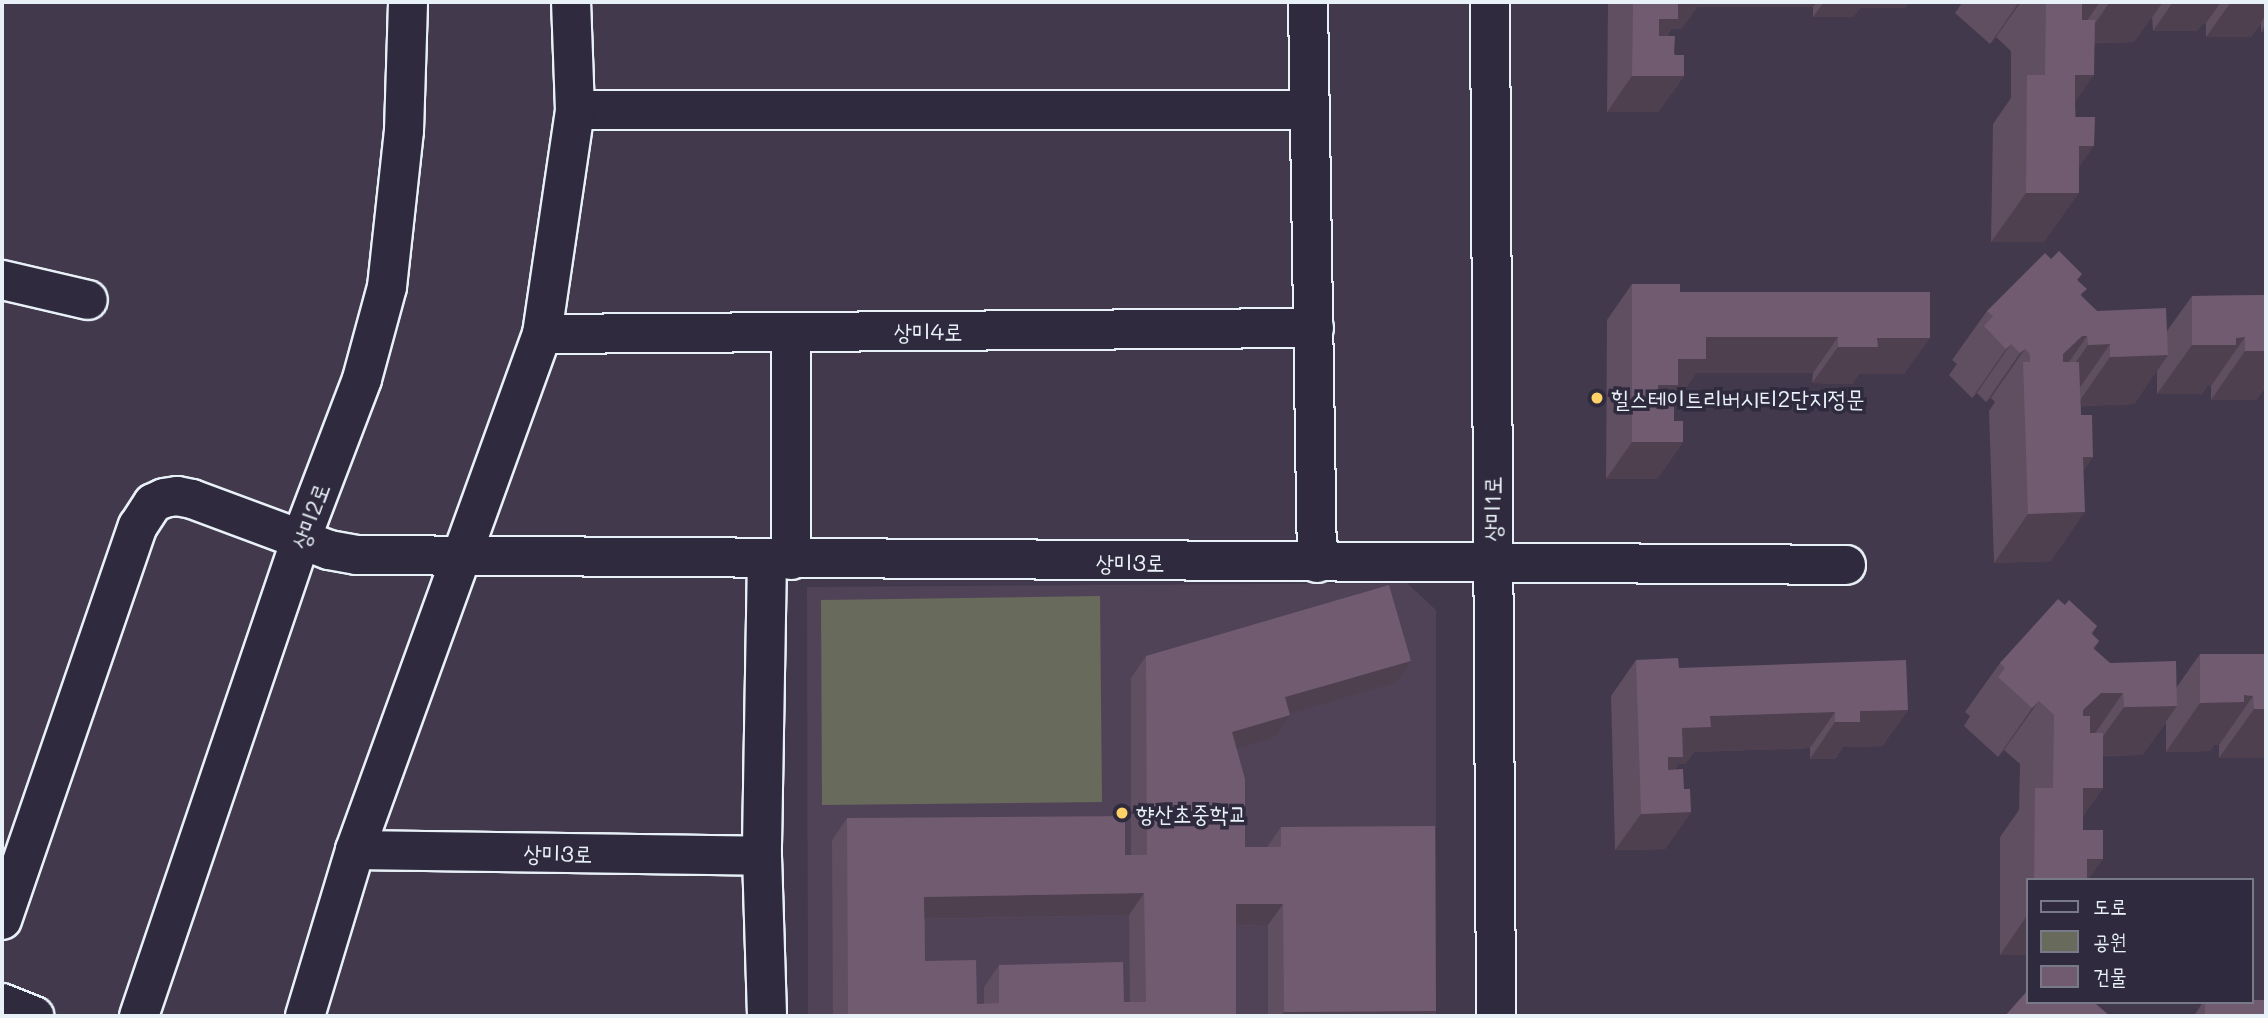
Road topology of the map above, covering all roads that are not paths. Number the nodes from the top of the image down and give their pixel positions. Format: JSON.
{"nodes":[{"id":1,"x":408,"y":2,"type":"edge"},
{"id":2,"x":571,"y":2,"type":"edge"},
{"id":3,"x":1308,"y":2,"type":"edge"},
{"id":4,"x":1490,"y":2,"type":"edge"},
{"id":5,"x":575,"y":110,"type":"junction"},
{"id":6,"x":1310,"y":110,"type":"junction"},
{"id":7,"x":2,"y":281,"type":"edge"},
{"id":8,"x":88,"y":300,"type":"dead end"},
{"id":9,"x":1314,"y":328,"type":"junction"},
{"id":10,"x":792,"y":332,"type":"junction"},
{"id":11,"x":542,"y":334,"type":"junction"},
{"id":12,"x":301,"y":539,"type":"junction"},
{"id":13,"x":461,"y":556,"type":"junction"},
{"id":14,"x":779,"y":559,"type":"junction"},
{"id":15,"x":1492,"y":560,"type":"junction"},
{"id":16,"x":1317,"y":563,"type":"junction"},
{"id":17,"x":1846,"y":565,"type":"dead end"},
{"id":18,"x":355,"y":850,"type":"junction"},
{"id":19,"x":762,"y":856,"type":"junction"},
{"id":20,"x":2,"y":920,"type":"edge"},
{"id":21,"x":2,"y":1003,"type":"edge"},
{"id":22,"x":35,"y":1016,"type":"edge"},
{"id":23,"x":139,"y":1016,"type":"edge"},
{"id":24,"x":305,"y":1016,"type":"edge"},
{"id":25,"x":767,"y":1016,"type":"edge"},
{"id":26,"x":1496,"y":1016,"type":"edge"}],
"edges":[{"from":1,"to":12,"type":"street","name":"상미2로"},
{"from":2,"to":5,"type":"street"},
{"from":3,"to":6,"type":"street"},
{"from":4,"to":15,"type":"street","name":"상미1로"},
{"from":5,"to":6,"type":"street"},
{"from":5,"to":11,"type":"street"},
{"from":6,"to":9,"type":"street"},
{"from":7,"to":8,"type":"street"},
{"from":9,"to":10,"type":"street","name":"상미4로"},
{"from":9,"to":16,"type":"street"},
{"from":10,"to":11,"type":"street","name":"상미4로"},
{"from":10,"to":14,"type":"street"},
{"from":11,"to":13,"type":"street"},
{"from":12,"to":13,"type":"street","name":"상미3로"},
{"from":12,"to":20,"type":"street","name":"상미3로"},
{"from":12,"to":23,"type":"street","name":"상미2로"},
{"from":13,"to":14,"type":"street","name":"상미3로"},
{"from":13,"to":18,"type":"street"},
{"from":14,"to":16,"type":"street","name":"상미3로"},
{"from":14,"to":19,"type":"street"},
{"from":15,"to":16,"type":"street","name":"상미3로"},
{"from":15,"to":17,"type":"street","name":"상미3로"},
{"from":15,"to":26,"type":"street","name":"상미1로"},
{"from":18,"to":19,"type":"street","name":"상미3로"},
{"from":18,"to":24,"type":"street"},
{"from":19,"to":25,"type":"street"},
{"from":21,"to":22,"type":"street"}]}
